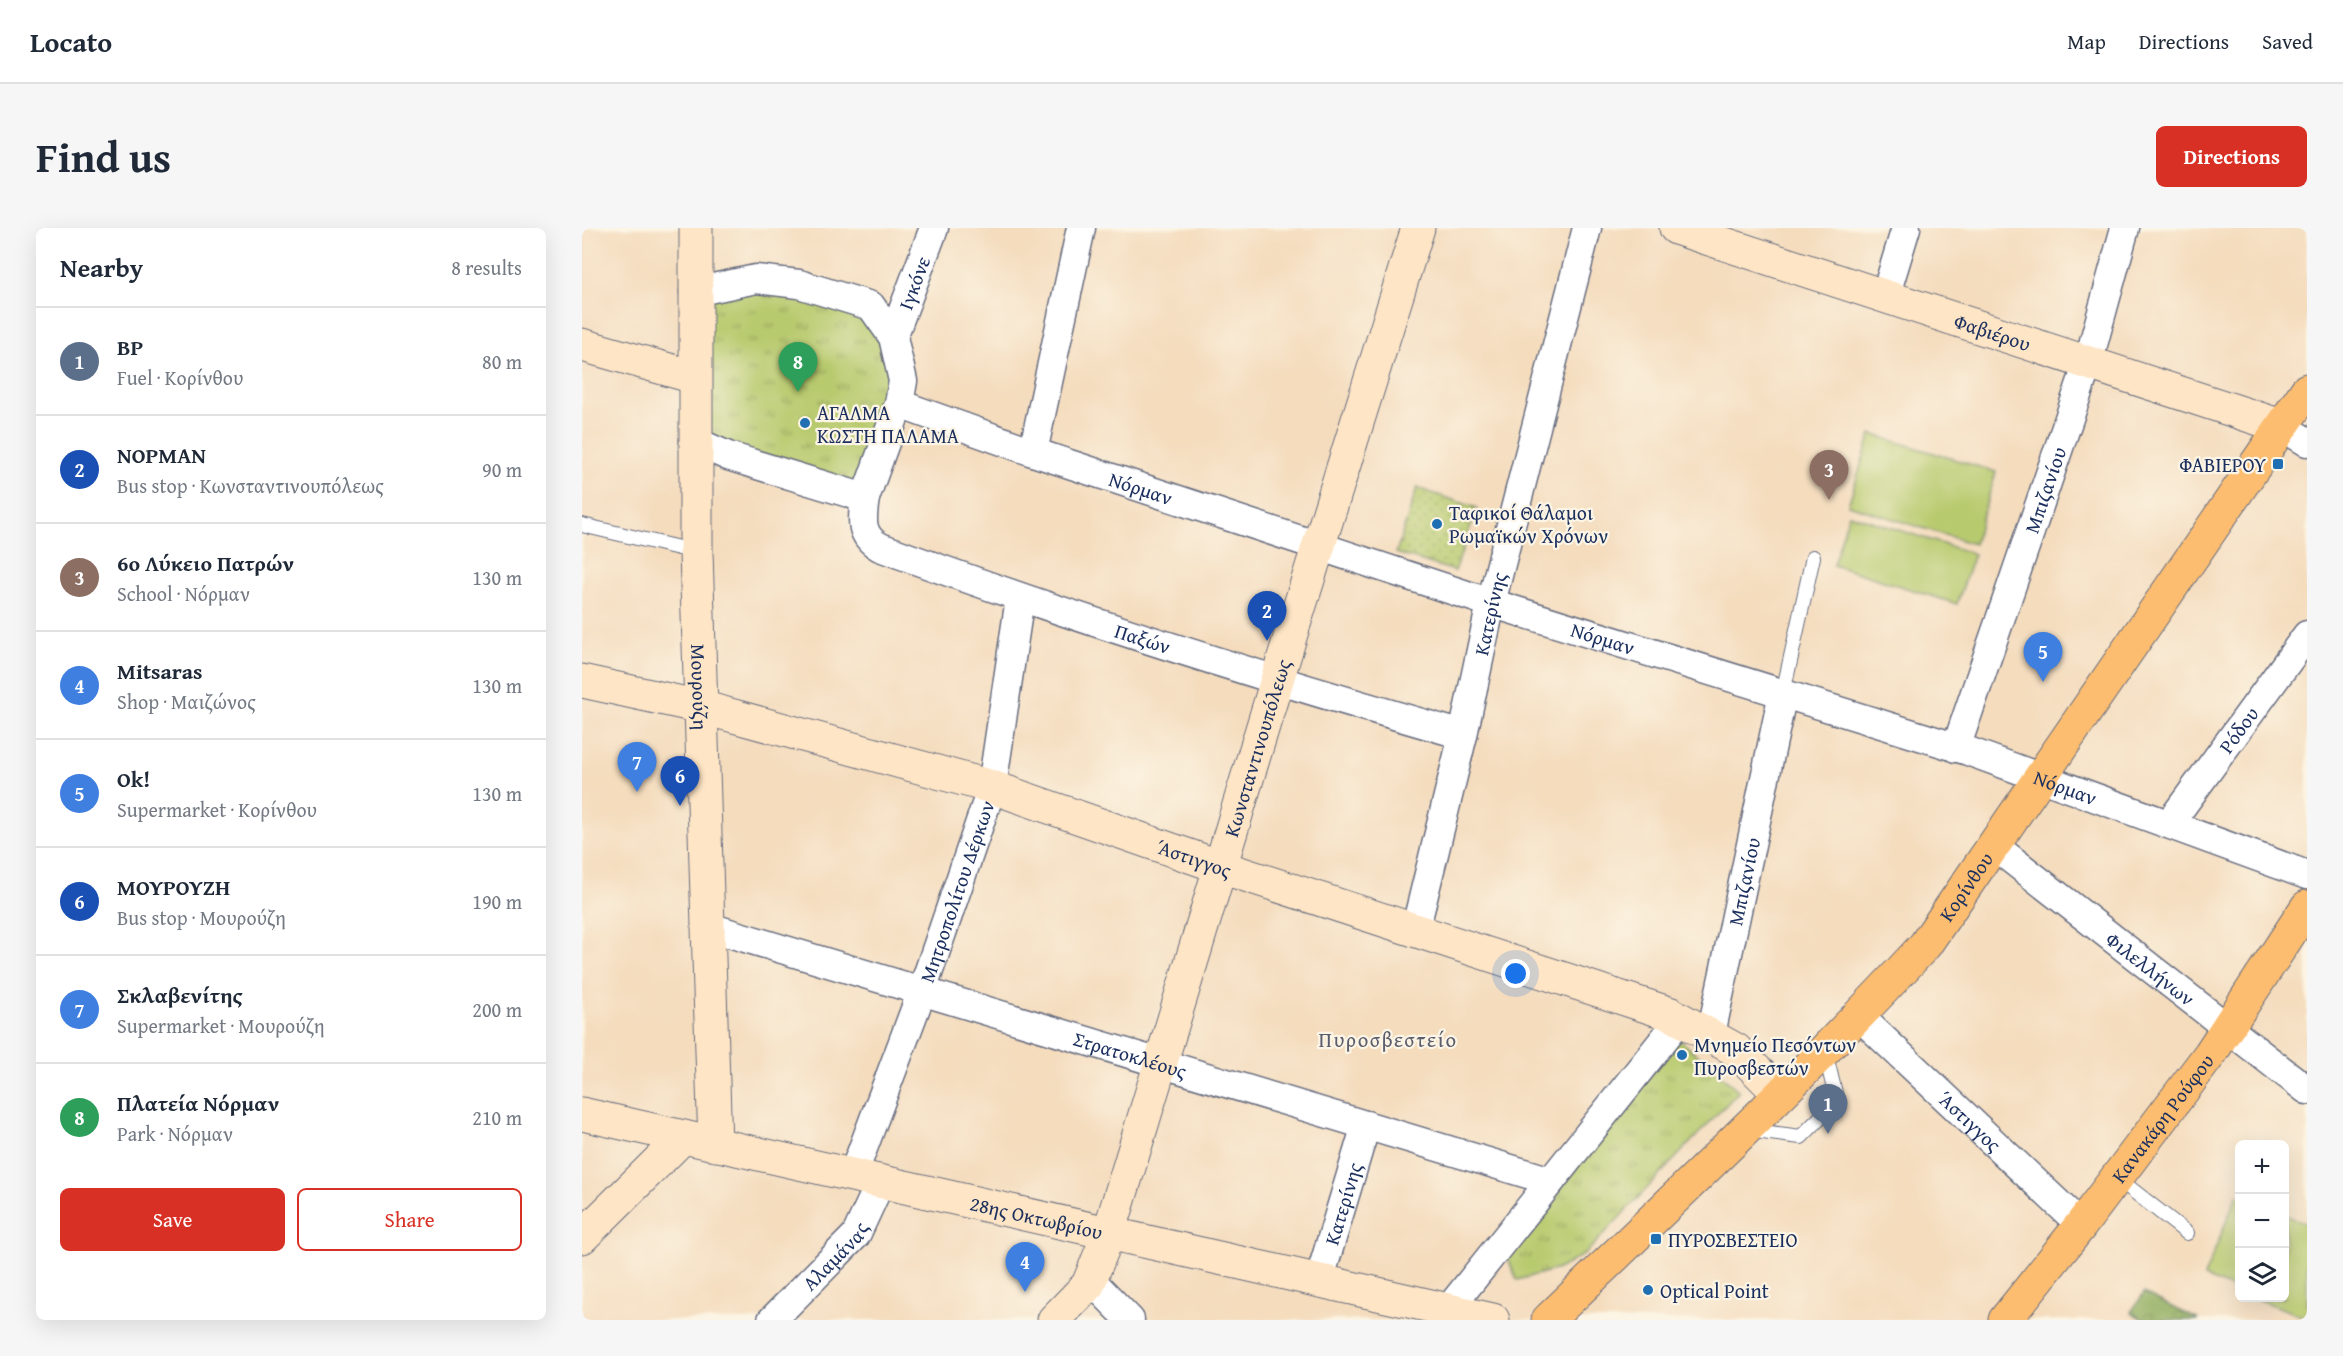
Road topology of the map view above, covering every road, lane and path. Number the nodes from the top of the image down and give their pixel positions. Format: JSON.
{"nodes":[{"id":1,"x":696,"y":228,"type":"edge"},
{"id":2,"x":934,"y":228,"type":"edge"},
{"id":3,"x":1081,"y":228,"type":"edge"},
{"id":4,"x":1418,"y":228,"type":"edge"},
{"id":5,"x":1587,"y":228,"type":"edge"},
{"id":6,"x":1676,"y":228,"type":"edge"},
{"id":7,"x":1906,"y":228,"type":"edge"},
{"id":8,"x":2125,"y":228,"type":"edge"},
{"id":9,"x":694,"y":292,"type":"junction"},
{"id":10,"x":1885,"y":297,"type":"junction"},
{"id":11,"x":893,"y":337,"type":"junction"},
{"id":12,"x":582,"y":345,"type":"edge"},
{"id":13,"x":2088,"y":363,"type":"junction"},
{"id":14,"x":694,"y":377,"type":"junction"},
{"id":15,"x":2307,"y":390,"type":"edge"},
{"id":16,"x":899,"y":404,"type":"junction"},
{"id":17,"x":2294,"y":434,"type":"edge"},
{"id":18,"x":694,"y":441,"type":"junction"},
{"id":19,"x":1033,"y":452,"type":"junction"},
{"id":20,"x":865,"y":498,"type":"junction"},
{"id":21,"x":582,"y":525,"type":"edge"},
{"id":22,"x":1319,"y":546,"type":"junction"},
{"id":23,"x":696,"y":552,"type":"junction"},
{"id":24,"x":1813,"y":558,"type":"dead end"},
{"id":25,"x":1020,"y":598,"type":"junction"},
{"id":26,"x":1491,"y":603,"type":"junction"},
{"id":27,"x":2307,"y":634,"type":"edge"},
{"id":28,"x":582,"y":681,"type":"edge"},
{"id":29,"x":1277,"y":682,"type":"junction"},
{"id":30,"x":1783,"y":693,"type":"junction"},
{"id":31,"x":701,"y":707,"type":"junction"},
{"id":32,"x":1463,"y":735,"type":"junction"},
{"id":33,"x":1956,"y":748,"type":"junction"},
{"id":34,"x":2040,"y":777,"type":"junction"},
{"id":35,"x":992,"y":788,"type":"junction"},
{"id":36,"x":2169,"y":824,"type":"junction"},
{"id":37,"x":1993,"y":845,"type":"junction"},
{"id":38,"x":1221,"y":867,"type":"junction"},
{"id":39,"x":2307,"y":875,"type":"edge"},
{"id":40,"x":2307,"y":907,"type":"edge"},
{"id":41,"x":709,"y":927,"type":"junction"},
{"id":42,"x":1414,"y":931,"type":"junction"},
{"id":43,"x":922,"y":992,"type":"junction"},
{"id":44,"x":1859,"y":1016,"type":"junction"},
{"id":45,"x":1681,"y":1018,"type":"junction"},
{"id":46,"x":2228,"y":1028,"type":"junction"},
{"id":47,"x":1711,"y":1034,"type":"junction"},
{"id":48,"x":1824,"y":1050,"type":"junction"},
{"id":49,"x":1161,"y":1063,"type":"junction"},
{"id":50,"x":2307,"y":1090,"type":"edge"},
{"id":51,"x":1780,"y":1094,"type":"junction"},
{"id":52,"x":582,"y":1114,"type":"edge"},
{"id":53,"x":1366,"y":1125,"type":"junction"},
{"id":54,"x":1745,"y":1130,"type":"junction"},
{"id":55,"x":683,"y":1137,"type":"junction"},
{"id":56,"x":715,"y":1144,"type":"junction"},
{"id":57,"x":2117,"y":1178,"type":"junction"},
{"id":58,"x":867,"y":1179,"type":"junction"},
{"id":59,"x":1551,"y":1181,"type":"junction"},
{"id":60,"x":2081,"y":1225,"type":"junction"},
{"id":61,"x":1109,"y":1233,"type":"junction"},
{"id":62,"x":2187,"y":1233,"type":"dead end"},
{"id":63,"x":582,"y":1237,"type":"edge"},
{"id":64,"x":1091,"y":1280,"type":"junction"},
{"id":65,"x":1319,"y":1281,"type":"junction"},
{"id":66,"x":1448,"y":1310,"type":"junction"},
{"id":67,"x":772,"y":1320,"type":"edge"},
{"id":68,"x":1054,"y":1320,"type":"edge"},
{"id":69,"x":1130,"y":1320,"type":"edge"},
{"id":70,"x":1493,"y":1320,"type":"edge"},
{"id":71,"x":1548,"y":1320,"type":"edge"},
{"id":72,"x":2005,"y":1320,"type":"edge"}],
"edges":[{"from":1,"to":9,"type":"main road","name":"Μουρούζη"},
{"from":2,"to":11,"type":"street","name":"Ιγκόνε"},
{"from":3,"to":19,"type":"street"},
{"from":4,"to":22,"type":"main road","name":"Κωνσταντινουπόλεως"},
{"from":5,"to":26,"type":"street","name":"Κατερίνης"},
{"from":6,"to":10,"type":"main road","name":"Φαβιέρου"},
{"from":7,"to":10,"type":"street"},
{"from":8,"to":13,"type":"street","name":"Μπιζανίου"},
{"from":9,"to":11,"type":"street"},
{"from":9,"to":14,"type":"main road","name":"Μουρούζη"},
{"from":10,"to":13,"type":"main road","name":"Φαβιέρου"},
{"from":11,"to":16,"type":"street"},
{"from":12,"to":14,"type":"main road"},
{"from":13,"to":17,"type":"main road","name":"Φαβιέρου"},
{"from":13,"to":33,"type":"street","name":"Μπιζανίου"},
{"from":14,"to":18,"type":"main road","name":"Μουρούζη"},
{"from":15,"to":17,"type":"main road","name":"Κορίνθου"},
{"from":16,"to":19,"type":"street","name":"Νόρμαν"},
{"from":16,"to":20,"type":"street"},
{"from":17,"to":34,"type":"main road","name":"Κορίνθου"},
{"from":18,"to":20,"type":"street"},
{"from":18,"to":23,"type":"main road","name":"Μουρούζη"},
{"from":19,"to":22,"type":"street","name":"Νόρμαν"},
{"from":20,"to":25,"type":"street","name":"Παξών"},
{"from":21,"to":23,"type":"lane"},
{"from":22,"to":26,"type":"street","name":"Νόρμαν"},
{"from":22,"to":29,"type":"main road","name":"Κωνσταντινουπόλεως"},
{"from":23,"to":31,"type":"main road","name":"Μουρούζη"},
{"from":24,"to":30,"type":"lane"},
{"from":25,"to":29,"type":"street","name":"Παξών"},
{"from":25,"to":35,"type":"street","name":"Μητροπολίτου Δέρκων"},
{"from":26,"to":30,"type":"street","name":"Νόρμαν"},
{"from":26,"to":32,"type":"street","name":"Κατερίνης"},
{"from":27,"to":36,"type":"street","name":"Ρόδου"},
{"from":28,"to":31,"type":"main road","name":"Άστιγγος"},
{"from":29,"to":32,"type":"street","name":"Παξών"},
{"from":29,"to":38,"type":"main road","name":"Κωνσταντινουπόλεως"},
{"from":30,"to":33,"type":"street","name":"Νόρμαν"},
{"from":30,"to":47,"type":"street","name":"Μπιζανίου"},
{"from":31,"to":35,"type":"main road","name":"Άστιγγος"},
{"from":31,"to":41,"type":"main road","name":"Μουρούζη"},
{"from":32,"to":42,"type":"street","name":"Κατερίνης"},
{"from":33,"to":34,"type":"street","name":"Νόρμαν"},
{"from":34,"to":36,"type":"street","name":"Νόρμαν"},
{"from":34,"to":37,"type":"main road","name":"Κορίνθου"},
{"from":35,"to":38,"type":"main road","name":"Άστιγγος"},
{"from":35,"to":43,"type":"street","name":"Μητροπολίτου Δέρκων"},
{"from":36,"to":39,"type":"street","name":"Νόρμαν"},
{"from":37,"to":44,"type":"main road","name":"Κορίνθου"},
{"from":37,"to":46,"type":"street","name":"Φιλελλήνων"},
{"from":38,"to":42,"type":"main road","name":"Άστιγγος"},
{"from":38,"to":49,"type":"main road","name":"Κωνσταντινουπόλεως"},
{"from":40,"to":46,"type":"main road","name":"Κανακάρη Ρούφου"},
{"from":41,"to":43,"type":"street","name":"Στρατοκλέους"},
{"from":41,"to":56,"type":"main road","name":"Μουρούζη"},
{"from":42,"to":45,"type":"main road","name":"Άστιγγος"},
{"from":43,"to":49,"type":"street","name":"Στρατοκλέους"},
{"from":43,"to":58,"type":"street","name":"Μητροπολίτου Δέρκων"},
{"from":44,"to":48,"type":"main road","name":"Κορίνθου"},
{"from":44,"to":60,"type":"street","name":"Άστιγγος"},
{"from":45,"to":47,"type":"main road","name":"Άστιγγος"},
{"from":45,"to":59,"type":"street"},
{"from":46,"to":50,"type":"street","name":"Φιλελλήνων"},
{"from":46,"to":57,"type":"main road","name":"Κανακάρη Ρούφου"},
{"from":47,"to":51,"type":"main road","name":"Άστιγγος"},
{"from":48,"to":51,"type":"main road","name":"Κορίνθου"},
{"from":48,"to":54,"type":"lane"},
{"from":49,"to":53,"type":"street","name":"Στρατοκλέους"},
{"from":49,"to":61,"type":"main road","name":"Κωνσταντινουπόλεως"},
{"from":51,"to":54,"type":"main road","name":"Κορίνθου"},
{"from":52,"to":55,"type":"main road","name":"28ης Οκτωβρίου"},
{"from":53,"to":59,"type":"street","name":"Στρατοκλέους"},
{"from":53,"to":65,"type":"street","name":"Κατερίνης"},
{"from":54,"to":71,"type":"main road","name":"Κορίνθου"},
{"from":55,"to":56,"type":"main road","name":"28ης Οκτωβρίου"},
{"from":55,"to":63,"type":"main road"},
{"from":56,"to":58,"type":"main road","name":"28ης Οκτωβρίου"},
{"from":57,"to":60,"type":"main road","name":"Κανακάρη Ρούφου"},
{"from":57,"to":62,"type":"lane"},
{"from":58,"to":61,"type":"main road","name":"28ης Οκτωβρίου"},
{"from":58,"to":67,"type":"street","name":"Αλαμάνας"},
{"from":59,"to":66,"type":"street"},
{"from":60,"to":72,"type":"main road","name":"Κανακάρη Ρούφου"},
{"from":61,"to":64,"type":"main road","name":"Κωνσταντινουπόλεως"},
{"from":61,"to":65,"type":"main road","name":"28ης Οκτωβρίου"},
{"from":64,"to":68,"type":"main road"},
{"from":64,"to":69,"type":"street"},
{"from":65,"to":66,"type":"main road","name":"28ης Οκτωβρίου"},
{"from":66,"to":70,"type":"main road","name":"28ης Οκτωβρίου"}]}
